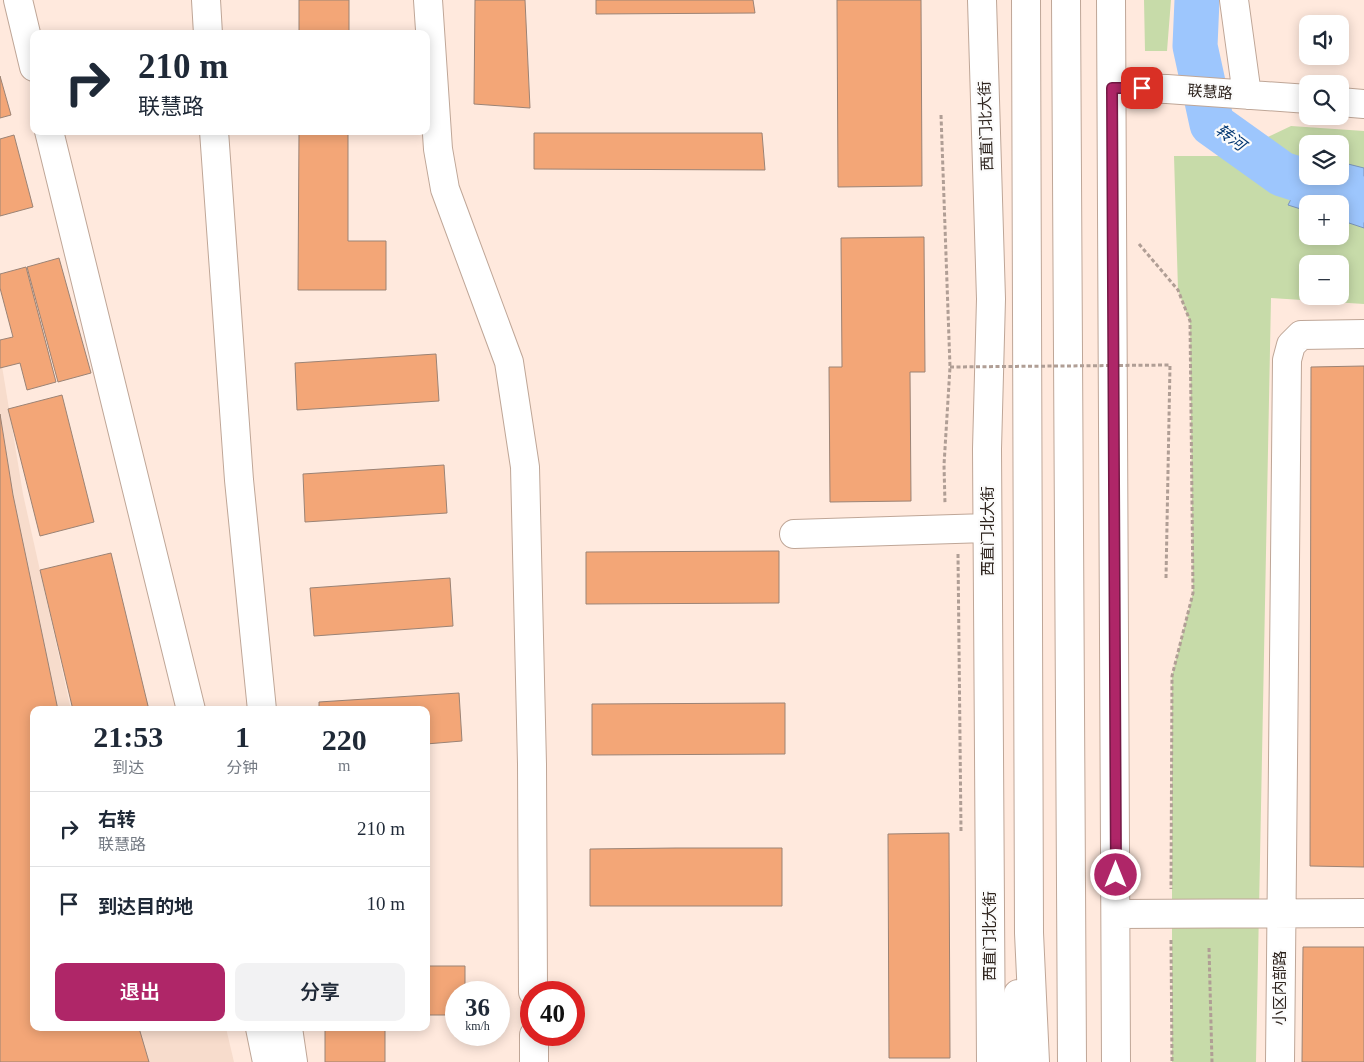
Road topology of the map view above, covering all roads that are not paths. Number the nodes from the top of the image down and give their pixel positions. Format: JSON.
{"nodes":[{"id":1,"x":18,"y":0,"type":"edge"},
{"id":2,"x":206,"y":0,"type":"edge"},
{"id":3,"x":428,"y":0,"type":"edge"},
{"id":4,"x":982,"y":0,"type":"edge"},
{"id":5,"x":1026,"y":0,"type":"edge"},
{"id":6,"x":1066,"y":0,"type":"edge"},
{"id":7,"x":1112,"y":0,"type":"edge"},
{"id":8,"x":1234,"y":0,"type":"edge"},
{"id":9,"x":208,"y":30,"type":"edge"},
{"id":10,"x":30,"y":50,"type":"edge"},
{"id":11,"x":1112,"y":88,"type":"junction"},
{"id":12,"x":1237,"y":94,"type":"junction"},
{"id":13,"x":1299,"y":99,"type":"edge"},
{"id":14,"x":1349,"y":103,"type":"edge"},
{"id":15,"x":1364,"y":104,"type":"edge"},
{"id":16,"x":50,"y":135,"type":"edge"},
{"id":17,"x":214,"y":135,"type":"edge"},
{"id":18,"x":1364,"y":334,"type":"edge"},
{"id":19,"x":988,"y":528,"type":"junction"},
{"id":20,"x":794,"y":534,"type":"dead end"},
{"id":21,"x":190,"y":706,"type":"edge"},
{"id":22,"x":262,"y":706,"type":"edge"},
{"id":23,"x":1280,"y":913,"type":"junction"},
{"id":24,"x":1364,"y":913,"type":"edge"},
{"id":25,"x":1116,"y":914,"type":"junction"},
{"id":26,"x":1029,"y":933,"type":"junction"},
{"id":27,"x":1072,"y":977,"type":"junction"},
{"id":28,"x":534,"y":981,"type":"edge"},
{"id":29,"x":261,"y":1031,"type":"edge"},
{"id":30,"x":288,"y":1031,"type":"edge"},
{"id":31,"x":534,"y":1046,"type":"edge"},
{"id":32,"x":267,"y":1062,"type":"edge"},
{"id":33,"x":293,"y":1062,"type":"edge"},
{"id":34,"x":534,"y":1062,"type":"edge"},
{"id":35,"x":991,"y":1062,"type":"edge"},
{"id":36,"x":1012,"y":1062,"type":"edge"},
{"id":37,"x":1035,"y":1062,"type":"edge"},
{"id":38,"x":1072,"y":1062,"type":"edge"},
{"id":39,"x":1085,"y":1062,"type":"edge"},
{"id":40,"x":1116,"y":1062,"type":"edge"},
{"id":41,"x":1280,"y":1062,"type":"edge"}],
"edges":[{"from":1,"to":10,"type":"main road"},
{"from":2,"to":9,"type":"main road"},
{"from":3,"to":28,"type":"main road"},
{"from":4,"to":19,"type":"main road","name":"西直门北大街"},
{"from":5,"to":26,"type":"main road"},
{"from":6,"to":27,"type":"main road"},
{"from":7,"to":11,"type":"main road"},
{"from":8,"to":12,"type":"main road"},
{"from":11,"to":12,"type":"main road","name":"联慧路"},
{"from":11,"to":25,"type":"main road"},
{"from":12,"to":13,"type":"main road","name":"联慧路"},
{"from":14,"to":15,"type":"main road"},
{"from":16,"to":21,"type":"main road"},
{"from":17,"to":22,"type":"main road"},
{"from":18,"to":23,"type":"main road","name":"小区内部路"},
{"from":19,"to":20,"type":"main road"},
{"from":19,"to":35,"type":"main road","name":"西直门北大街"},
{"from":23,"to":24,"type":"main road"},
{"from":23,"to":25,"type":"main road"},
{"from":23,"to":41,"type":"main road","name":"小区内部路"},
{"from":25,"to":40,"type":"main road"},
{"from":26,"to":36,"type":"main road"},
{"from":26,"to":37,"type":"main road"},
{"from":27,"to":38,"type":"main road"},
{"from":27,"to":39,"type":"main road"},
{"from":29,"to":32,"type":"main road"},
{"from":30,"to":33,"type":"main road"},
{"from":31,"to":34,"type":"main road"}]}
